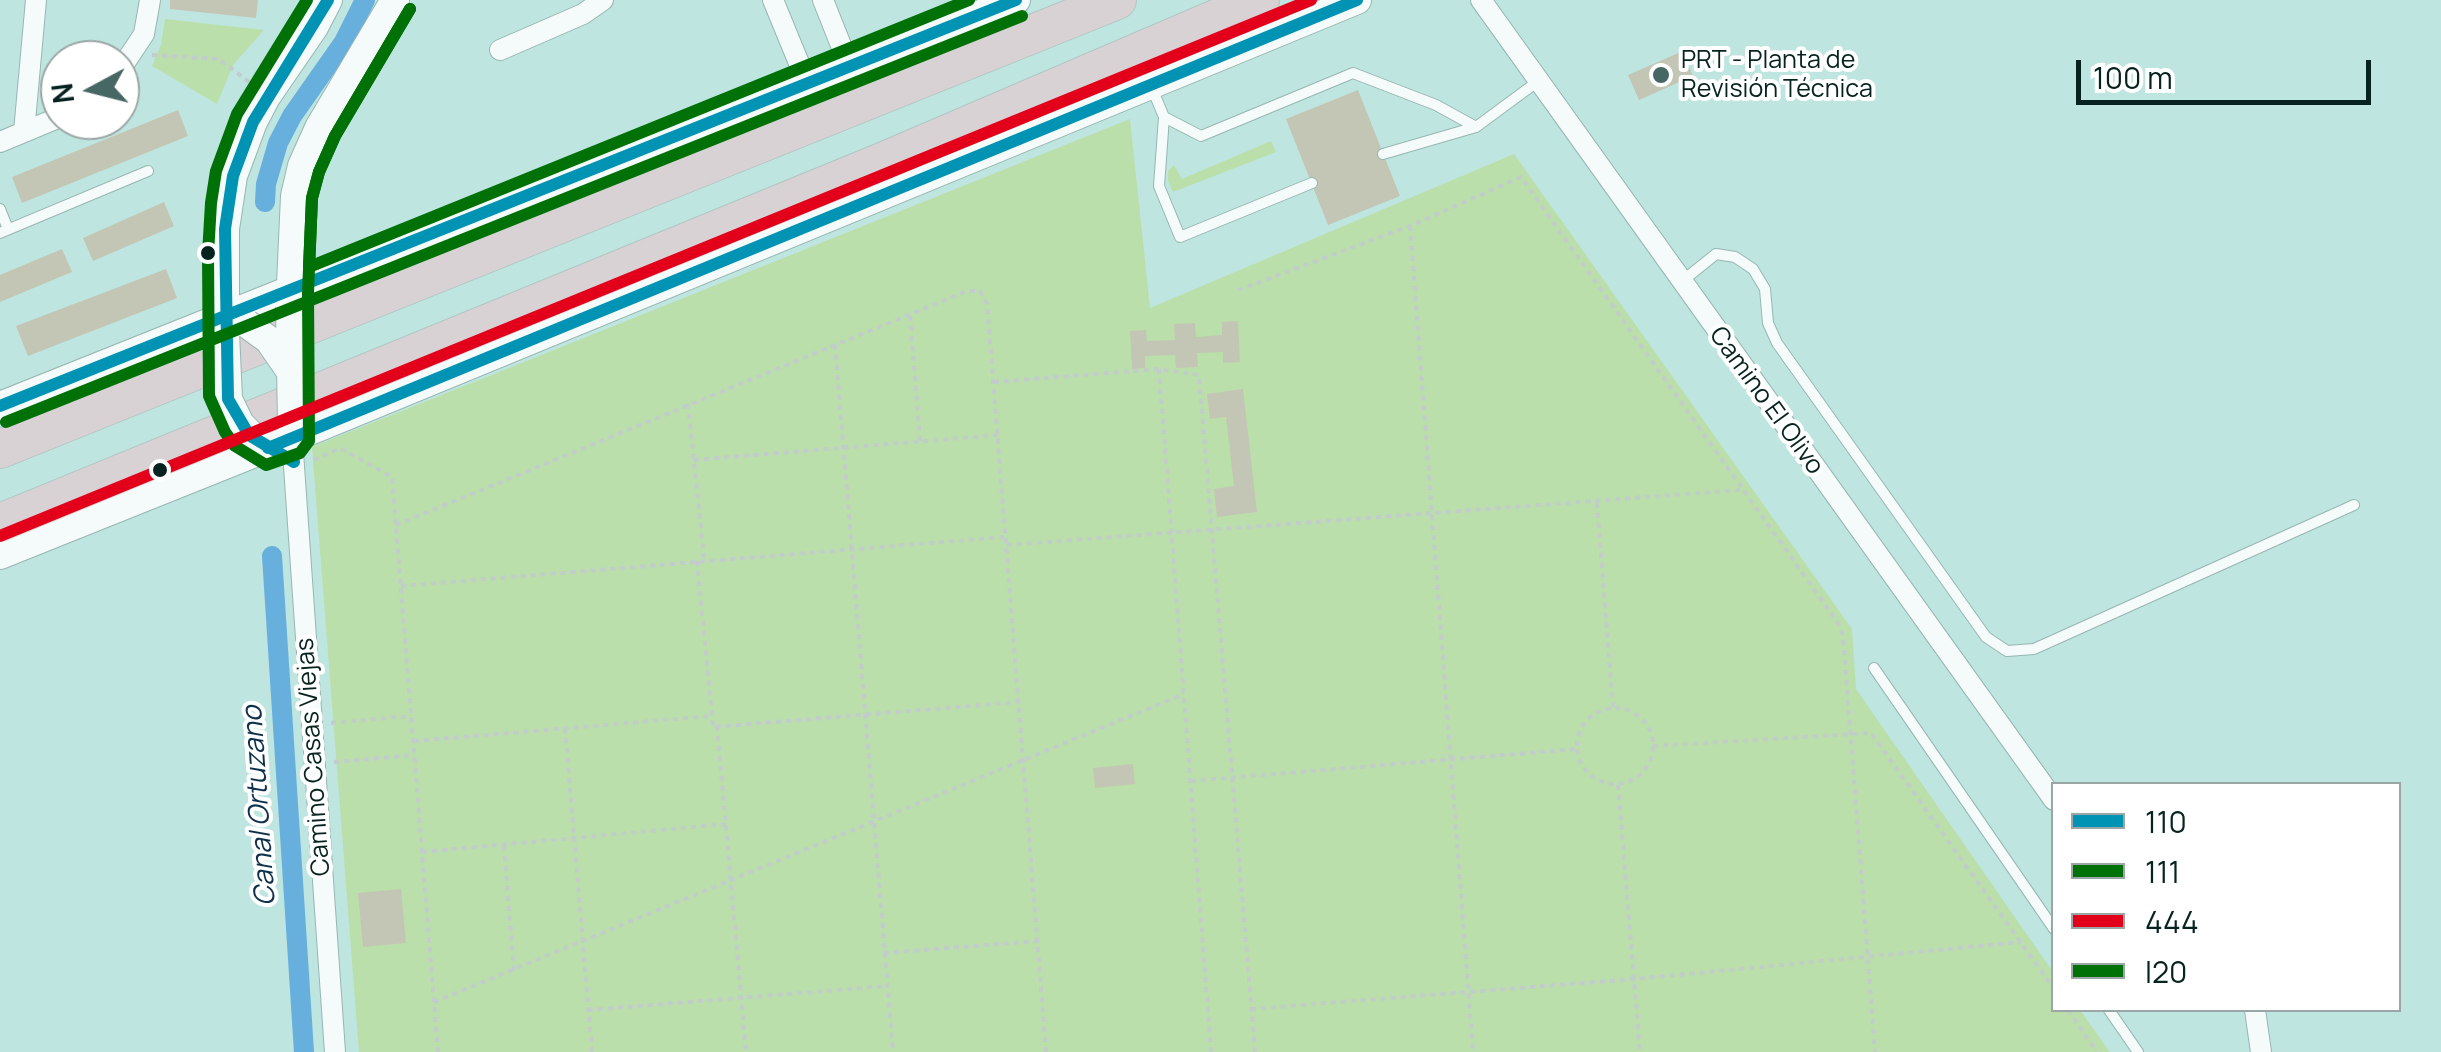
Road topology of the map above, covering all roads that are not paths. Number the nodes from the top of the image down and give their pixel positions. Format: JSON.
{"nodes":[{"id":1,"x":36,"y":0,"type":"edge"},
{"id":2,"x":150,"y":0,"type":"edge"},
{"id":3,"x":328,"y":0,"type":"edge"},
{"id":4,"x":395,"y":0,"type":"edge"},
{"id":5,"x":566,"y":0,"type":"edge"},
{"id":6,"x":603,"y":0,"type":"edge"},
{"id":7,"x":773,"y":0,"type":"edge"},
{"id":8,"x":822,"y":0,"type":"edge"},
{"id":9,"x":1016,"y":0,"type":"edge"},
{"id":10,"x":1117,"y":0,"type":"edge"},
{"id":11,"x":1260,"y":0,"type":"edge"},
{"id":12,"x":1357,"y":0,"type":"edge"},
{"id":13,"x":1481,"y":0,"type":"edge"},
{"id":14,"x":564,"y":22,"type":"junction"},
{"id":15,"x":140,"y":40,"type":"edge"},
{"id":16,"x":500,"y":50,"type":"dead end"},
{"id":17,"x":850,"y":68,"type":"junction"},
{"id":18,"x":1537,"y":82,"type":"junction"},
{"id":19,"x":808,"y":85,"type":"junction"},
{"id":20,"x":1150,"y":85,"type":"junction"},
{"id":21,"x":1164,"y":117,"type":"junction"},
{"id":22,"x":40,"y":126,"type":"edge"},
{"id":23,"x":1476,"y":127,"type":"junction"},
{"id":24,"x":24,"y":132,"type":"junction"},
{"id":25,"x":0,"y":142,"type":"edge"},
{"id":26,"x":1383,"y":154,"type":"dead end"},
{"id":27,"x":148,"y":171,"type":"dead end"},
{"id":28,"x":1312,"y":183,"type":"dead end"},
{"id":29,"x":0,"y":210,"type":"edge"},
{"id":30,"x":4,"y":231,"type":"edge"},
{"id":31,"x":1680,"y":282,"type":"junction"},
{"id":32,"x":290,"y":300,"type":"junction"},
{"id":33,"x":232,"y":324,"type":"junction"},
{"id":34,"x":291,"y":374,"type":"junction"},
{"id":35,"x":0,"y":406,"type":"edge"},
{"id":36,"x":283,"y":447,"type":"junction"},
{"id":37,"x":0,"y":449,"type":"edge"},
{"id":38,"x":2354,"y":504,"type":"dead end"},
{"id":39,"x":0,"y":523,"type":"edge"},
{"id":40,"x":0,"y":554,"type":"edge"},
{"id":41,"x":1874,"y":668,"type":"dead end"},
{"id":42,"x":2051,"y":796,"type":"edge"},
{"id":43,"x":2051,"y":925,"type":"edge"},
{"id":44,"x":2110,"y":1012,"type":"edge"},
{"id":45,"x":2255,"y":1012,"type":"edge"},
{"id":46,"x":334,"y":1052,"type":"edge"},
{"id":47,"x":2138,"y":1052,"type":"edge"},
{"id":48,"x":2260,"y":1052,"type":"edge"}],
"edges":[{"from":1,"to":24,"type":"street"},
{"from":2,"to":15,"type":"street"},
{"from":3,"to":33,"type":"main road"},
{"from":4,"to":32,"type":"main road"},
{"from":5,"to":14,"type":"street"},
{"from":6,"to":14,"type":"street"},
{"from":7,"to":19,"type":"street"},
{"from":8,"to":17,"type":"street"},
{"from":9,"to":17,"type":"main road"},
{"from":10,"to":37,"type":"highway"},
{"from":11,"to":39,"type":"highway"},
{"from":12,"to":20,"type":"main road"},
{"from":13,"to":18,"type":"street","name":"Camino El Olivo"},
{"from":14,"to":16,"type":"street"},
{"from":17,"to":19,"type":"main road"},
{"from":18,"to":23,"type":"lane"},
{"from":18,"to":31,"type":"street","name":"Camino El Olivo"},
{"from":19,"to":32,"type":"main road"},
{"from":20,"to":21,"type":"lane"},
{"from":20,"to":36,"type":"main road"},
{"from":21,"to":23,"type":"lane"},
{"from":21,"to":28,"type":"lane"},
{"from":22,"to":24,"type":"street"},
{"from":23,"to":26,"type":"lane"},
{"from":24,"to":25,"type":"street"},
{"from":27,"to":30,"type":"lane"},
{"from":29,"to":30,"type":"lane"},
{"from":31,"to":38,"type":"lane"},
{"from":31,"to":42,"type":"street","name":"Camino El Olivo"},
{"from":32,"to":33,"type":"main road"},
{"from":32,"to":34,"type":"main road","bridge":true},
{"from":33,"to":34,"type":"main road","bridge":true},
{"from":33,"to":35,"type":"main road"},
{"from":33,"to":36,"type":"main road","bridge":true},
{"from":34,"to":36,"type":"main road","bridge":true},
{"from":36,"to":40,"type":"main road"},
{"from":36,"to":46,"type":"street","name":"Camino Casas Viejas"},
{"from":41,"to":43,"type":"lane"},
{"from":44,"to":47,"type":"lane"},
{"from":45,"to":48,"type":"street"}]}
